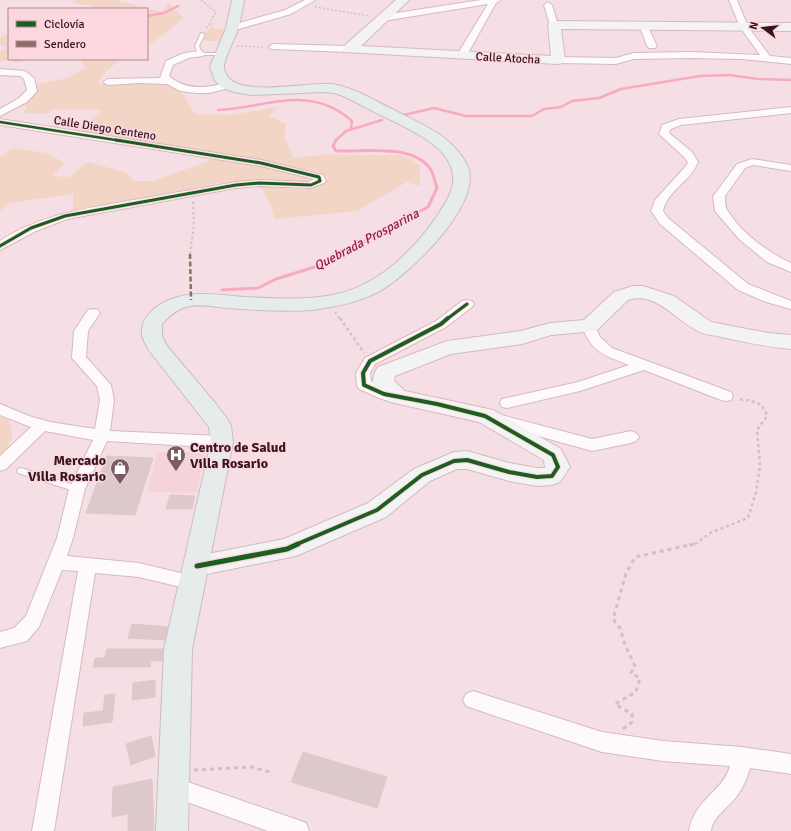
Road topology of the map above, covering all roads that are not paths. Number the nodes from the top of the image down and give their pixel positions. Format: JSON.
{"nodes":[{"id":1,"x":238,"y":0,"type":"edge"},
{"id":2,"x":311,"y":0,"type":"edge"},
{"id":3,"x":403,"y":0,"type":"edge"},
{"id":4,"x":734,"y":0,"type":"edge"},
{"id":5,"x":494,"y":2,"type":"edge"},
{"id":6,"x":548,"y":5,"type":"dead end"},
{"id":7,"x":383,"y":18,"type":"junction"},
{"id":8,"x":554,"y":25,"type":"junction"},
{"id":9,"x":644,"y":27,"type":"junction"},
{"id":10,"x":744,"y":27,"type":"junction"},
{"id":11,"x":791,"y":27,"type":"edge"},
{"id":12,"x":203,"y":34,"type":"road end"},
{"id":13,"x":226,"y":43,"type":"junction"},
{"id":14,"x":652,"y":46,"type":"dead end"},
{"id":15,"x":274,"y":47,"type":"road end"},
{"id":16,"x":349,"y":49,"type":"junction"},
{"id":17,"x":200,"y":54,"type":"junction"},
{"id":18,"x":462,"y":55,"type":"junction"},
{"id":19,"x":767,"y":58,"type":"junction"},
{"id":20,"x":558,"y":60,"type":"junction"},
{"id":21,"x":791,"y":61,"type":"edge"},
{"id":22,"x":0,"y":72,"type":"edge"},
{"id":23,"x":170,"y":81,"type":"junction"},
{"id":24,"x":108,"y":82,"type":"dead end"},
{"id":25,"x":229,"y":85,"type":"junction"},
{"id":26,"x":3,"y":109,"type":"edge"},
{"id":27,"x":791,"y":110,"type":"edge"},
{"id":28,"x":0,"y":122,"type":"edge"},
{"id":29,"x":791,"y":168,"type":"edge"},
{"id":30,"x":0,"y":246,"type":"edge"},
{"id":31,"x":791,"y":268,"type":"edge"},
{"id":32,"x":467,"y":304,"type":"dead end"},
{"id":33,"x":791,"y":305,"type":"edge"},
{"id":34,"x":93,"y":313,"type":"dead end"},
{"id":35,"x":589,"y":326,"type":"junction"},
{"id":36,"x":791,"y":342,"type":"edge"},
{"id":37,"x":644,"y":365,"type":"junction"},
{"id":38,"x":726,"y":396,"type":"road end"},
{"id":39,"x":398,"y":397,"type":"junction"},
{"id":40,"x":507,"y":403,"type":"dead end"},
{"id":41,"x":0,"y":409,"type":"edge"},
{"id":42,"x":485,"y":416,"type":"junction"},
{"id":43,"x":41,"y":426,"type":"junction"},
{"id":44,"x":102,"y":436,"type":"junction"},
{"id":45,"x":631,"y":437,"type":"dead end"},
{"id":46,"x":222,"y":442,"type":"junction"},
{"id":47,"x":0,"y":465,"type":"edge"},
{"id":48,"x":21,"y":471,"type":"dead end"},
{"id":49,"x":77,"y":489,"type":"junction"},
{"id":50,"x":56,"y":562,"type":"junction"},
{"id":51,"x":88,"y":565,"type":"junction"},
{"id":52,"x":195,"y":574,"type":"junction"},
{"id":53,"x":0,"y":640,"type":"edge"},
{"id":54,"x":473,"y":700,"type":"dead end"},
{"id":55,"x":742,"y":758,"type":"junction"},
{"id":56,"x":791,"y":764,"type":"edge"},
{"id":57,"x":173,"y":779,"type":"junction"},
{"id":58,"x":43,"y":831,"type":"edge"},
{"id":59,"x":172,"y":831,"type":"edge"},
{"id":60,"x":298,"y":831,"type":"edge"},
{"id":61,"x":700,"y":831,"type":"edge"}],
"edges":[{"from":1,"to":13,"type":"main road"},
{"from":2,"to":13,"type":"street"},
{"from":3,"to":7,"type":"street"},
{"from":4,"to":10,"type":"street"},
{"from":5,"to":7,"type":"street"},
{"from":5,"to":18,"type":"street"},
{"from":6,"to":8,"type":"street"},
{"from":7,"to":16,"type":"street"},
{"from":8,"to":9,"type":"street"},
{"from":8,"to":20,"type":"street"},
{"from":9,"to":10,"type":"street"},
{"from":9,"to":14,"type":"street"},
{"from":10,"to":11,"type":"street"},
{"from":10,"to":19,"type":"street"},
{"from":12,"to":17,"type":"lane"},
{"from":13,"to":17,"type":"lane"},
{"from":13,"to":25,"type":"main road"},
{"from":15,"to":16,"type":"street","name":"Calle Atocha"},
{"from":16,"to":18,"type":"street","name":"Calle Atocha"},
{"from":17,"to":23,"type":"street"},
{"from":18,"to":20,"type":"street","name":"Calle Atocha"},
{"from":19,"to":20,"type":"street","name":"Calle Atocha"},
{"from":19,"to":21,"type":"street","name":"Calle Atocha"},
{"from":22,"to":26,"type":"street"},
{"from":23,"to":24,"type":"street"},
{"from":23,"to":25,"type":"street"},
{"from":25,"to":46,"type":"main road"},
{"from":27,"to":33,"type":"street"},
{"from":28,"to":30,"type":"street","name":"Calle Diego Centeno"},
{"from":29,"to":31,"type":"street"},
{"from":32,"to":39,"type":"street"},
{"from":34,"to":44,"type":"street"},
{"from":35,"to":36,"type":"street"},
{"from":35,"to":37,"type":"street"},
{"from":35,"to":39,"type":"street"},
{"from":37,"to":38,"type":"street"},
{"from":37,"to":40,"type":"street"},
{"from":39,"to":42,"type":"street"},
{"from":41,"to":43,"type":"street"},
{"from":42,"to":45,"type":"street"},
{"from":42,"to":52,"type":"street"},
{"from":43,"to":44,"type":"street"},
{"from":43,"to":47,"type":"street"},
{"from":44,"to":46,"type":"street"},
{"from":44,"to":49,"type":"street"},
{"from":46,"to":52,"type":"main road"},
{"from":48,"to":49,"type":"lane"},
{"from":49,"to":50,"type":"street"},
{"from":50,"to":51,"type":"street"},
{"from":50,"to":53,"type":"street"},
{"from":51,"to":52,"type":"street"},
{"from":51,"to":58,"type":"street"},
{"from":52,"to":57,"type":"main road"},
{"from":54,"to":55,"type":"street"},
{"from":55,"to":56,"type":"street"},
{"from":55,"to":61,"type":"street"},
{"from":57,"to":59,"type":"main road"},
{"from":57,"to":60,"type":"street"}]}
